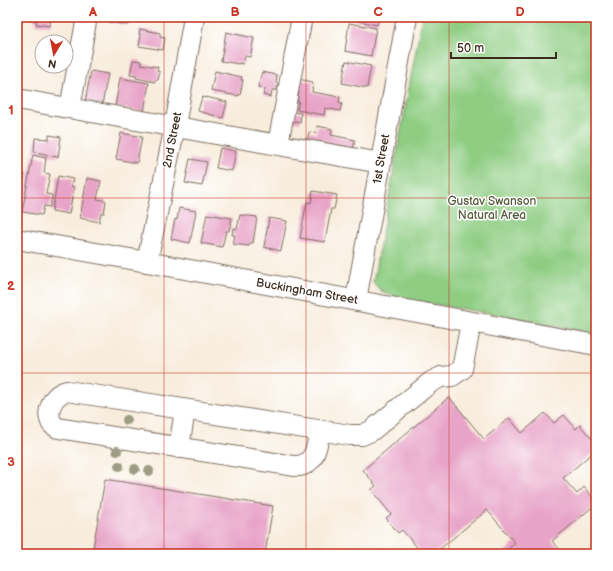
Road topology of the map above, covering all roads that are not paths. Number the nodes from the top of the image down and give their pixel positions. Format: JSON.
{"nodes":[{"id":1,"x":87,"y":17,"type":"edge"},
{"id":2,"x":194,"y":17,"type":"edge"},
{"id":3,"x":302,"y":17,"type":"edge"},
{"id":4,"x":407,"y":17,"type":"edge"},
{"id":5,"x":17,"y":99,"type":"edge"},
{"id":6,"x":70,"y":108,"type":"junction"},
{"id":7,"x":175,"y":126,"type":"junction"},
{"id":8,"x":278,"y":144,"type":"junction"},
{"id":9,"x":380,"y":163,"type":"junction"},
{"id":10,"x":17,"y":239,"type":"edge"},
{"id":11,"x":147,"y":262,"type":"junction"},
{"id":12,"x":356,"y":300,"type":"junction"},
{"id":13,"x":472,"y":322,"type":"junction"},
{"id":14,"x":596,"y":345,"type":"edge"},
{"id":15,"x":185,"y":410,"type":"junction"},
{"id":16,"x":320,"y":430,"type":"junction"},
{"id":17,"x":179,"y":448,"type":"junction"}],
"edges":[{"from":1,"to":6,"type":"street"},
{"from":2,"to":7,"type":"street","name":"2nd Street"},
{"from":3,"to":8,"type":"street"},
{"from":4,"to":9,"type":"street","name":"1st Street"},
{"from":5,"to":6,"type":"street"},
{"from":6,"to":7,"type":"street"},
{"from":7,"to":8,"type":"street"},
{"from":7,"to":11,"type":"street","name":"2nd Street"},
{"from":8,"to":9,"type":"street"},
{"from":9,"to":12,"type":"street","name":"1st Street"},
{"from":10,"to":11,"type":"street","name":"Buckingham Street"},
{"from":11,"to":12,"type":"street","name":"Buckingham Street"},
{"from":12,"to":13,"type":"street","name":"Buckingham Street"},
{"from":13,"to":14,"type":"street","name":"Buckingham Street"},
{"from":13,"to":16,"type":"street"},
{"from":15,"to":16,"type":"street"},
{"from":15,"to":17,"type":"street"},
{"from":15,"to":17,"type":"street"},
{"from":16,"to":17,"type":"street"}]}
